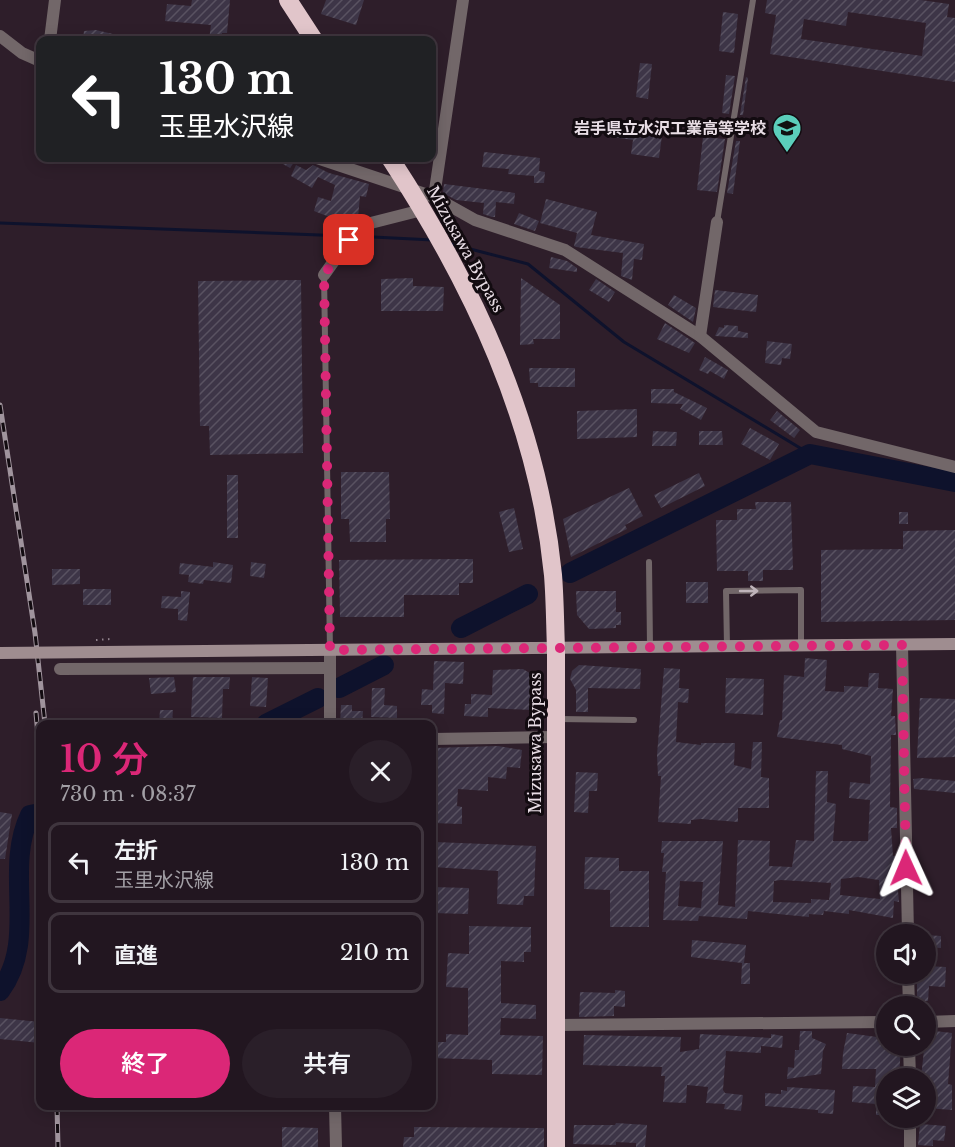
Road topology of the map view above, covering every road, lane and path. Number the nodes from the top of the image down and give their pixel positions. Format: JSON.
{"nodes":[{"id":1,"x":55,"y":0,"type":"edge"},
{"id":2,"x":288,"y":0,"type":"edge"},
{"id":3,"x":462,"y":0,"type":"edge"},
{"id":4,"x":753,"y":0,"type":"edge"},
{"id":5,"x":0,"y":36,"type":"edge"},
{"id":6,"x":50,"y":36,"type":"edge"},
{"id":7,"x":312,"y":36,"type":"edge"},
{"id":8,"x":36,"y":59,"type":"edge"},
{"id":9,"x":436,"y":155,"type":"edge"},
{"id":10,"x":329,"y":162,"type":"edge"},
{"id":11,"x":393,"y":162,"type":"edge"},
{"id":12,"x":435,"y":162,"type":"edge"},
{"id":13,"x":412,"y":190,"type":"junction"},
{"id":14,"x":428,"y":203,"type":"junction"},
{"id":15,"x":717,"y":222,"type":"joint"},
{"id":16,"x":324,"y":275,"type":"joint"},
{"id":17,"x":700,"y":336,"type":"junction"},
{"id":18,"x":955,"y":467,"type":"edge"},
{"id":19,"x":649,"y":562,"type":"dead end"},
{"id":20,"x":955,"y":644,"type":"edge"},
{"id":21,"x":902,"y":645,"type":"junction"},
{"id":22,"x":801,"y":646,"type":"junction"},
{"id":23,"x":727,"y":647,"type":"junction"},
{"id":24,"x":650,"y":648,"type":"junction"},
{"id":25,"x":555,"y":649,"type":"junction"},
{"id":26,"x":330,"y":650,"type":"junction"},
{"id":27,"x":0,"y":653,"type":"edge"},
{"id":28,"x":330,"y":668,"type":"junction"},
{"id":29,"x":60,"y":669,"type":"dead end"},
{"id":30,"x":330,"y":720,"type":"edge"},
{"id":31,"x":634,"y":720,"type":"dead end"},
{"id":32,"x":554,"y":728,"type":"junction"},
{"id":33,"x":436,"y":739,"type":"edge"},
{"id":34,"x":908,"y":924,"type":"edge"},
{"id":35,"x":955,"y":1021,"type":"edge"},
{"id":36,"x":876,"y":1022,"type":"edge"},
{"id":37,"x":936,"y":1022,"type":"edge"},
{"id":38,"x":556,"y":1025,"type":"junction"},
{"id":39,"x":335,"y":1110,"type":"edge"},
{"id":40,"x":910,"y":1128,"type":"edge"},
{"id":41,"x":336,"y":1147,"type":"edge"},
{"id":42,"x":556,"y":1147,"type":"edge"},
{"id":43,"x":910,"y":1147,"type":"edge"}],
"edges":[{"from":1,"to":6,"type":"street"},
{"from":2,"to":7,"type":"highway"},
{"from":3,"to":9,"type":"street"},
{"from":4,"to":15,"type":"lane"},
{"from":5,"to":8,"type":"street"},
{"from":10,"to":13,"type":"street"},
{"from":11,"to":13,"type":"highway","name":"Mizusawa Bypass"},
{"from":12,"to":14,"type":"street"},
{"from":13,"to":14,"type":"highway","name":"Mizusawa Bypass"},
{"from":14,"to":16,"type":"street"},
{"from":14,"to":17,"type":"street"},
{"from":14,"to":25,"type":"highway","name":"Mizusawa Bypass"},
{"from":15,"to":17,"type":"street"},
{"from":16,"to":26,"type":"lane"},
{"from":17,"to":18,"type":"street"},
{"from":19,"to":24,"type":"lane"},
{"from":20,"to":21,"type":"street"},
{"from":21,"to":22,"type":"street"},
{"from":21,"to":34,"type":"street"},
{"from":22,"to":23,"type":"street"},
{"from":23,"to":22,"type":"lane","one_way":true},
{"from":23,"to":24,"type":"street"},
{"from":24,"to":25,"type":"street"},
{"from":25,"to":26,"type":"street"},
{"from":25,"to":32,"type":"highway","name":"Mizusawa Bypass"},
{"from":26,"to":27,"type":"street","bridge":true},
{"from":26,"to":28,"type":"street"},
{"from":28,"to":29,"type":"street"},
{"from":28,"to":30,"type":"street"},
{"from":31,"to":32,"type":"lane"},
{"from":32,"to":33,"type":"street"},
{"from":32,"to":38,"type":"highway","name":"Mizusawa Bypass"},
{"from":35,"to":37,"type":"street"},
{"from":36,"to":38,"type":"street"},
{"from":38,"to":42,"type":"highway","name":"Mizusawa Bypass"},
{"from":39,"to":41,"type":"street"},
{"from":40,"to":43,"type":"street"}]}
